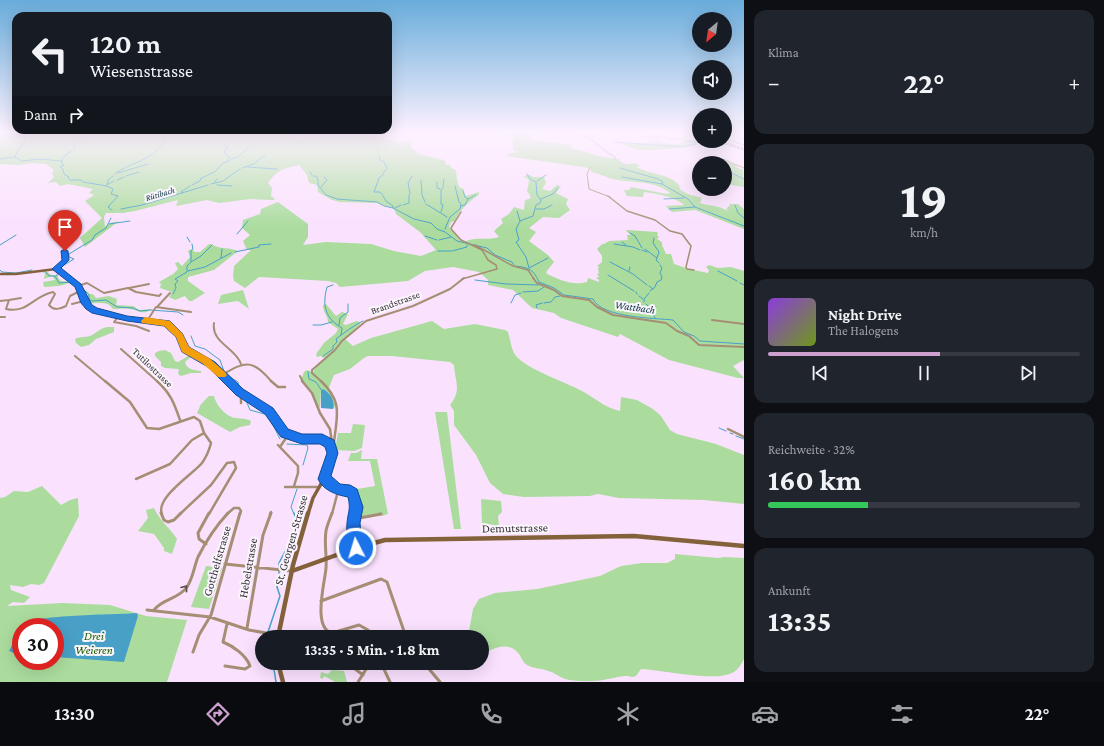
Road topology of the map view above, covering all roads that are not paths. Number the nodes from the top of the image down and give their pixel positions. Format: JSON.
{"nodes":[{"id":1,"x":590,"y":167,"type":"dead end"},
{"id":2,"x":461,"y":212,"type":"dead end"},
{"id":3,"x":469,"y":244,"type":"junction"},
{"id":4,"x":65,"y":251,"type":"dead end"},
{"id":5,"x":56,"y":269,"type":"junction"},
{"id":6,"x":694,"y":270,"type":"dead end"},
{"id":7,"x":0,"y":274,"type":"edge"},
{"id":8,"x":149,"y":284,"type":"dead end"},
{"id":9,"x":78,"y":286,"type":"junction"},
{"id":10,"x":128,"y":288,"type":"junction"},
{"id":11,"x":80,"y":291,"type":"junction"},
{"id":12,"x":170,"y":293,"type":"dead end"},
{"id":13,"x":161,"y":294,"type":"dead end"},
{"id":14,"x":21,"y":298,"type":"dead end"},
{"id":15,"x":9,"y":300,"type":"junction"},
{"id":16,"x":0,"y":301,"type":"edge"},
{"id":17,"x":84,"y":301,"type":"junction"},
{"id":18,"x":72,"y":304,"type":"dead end"},
{"id":19,"x":154,"y":309,"type":"junction"},
{"id":20,"x":191,"y":312,"type":"dead end"},
{"id":21,"x":118,"y":316,"type":"junction"},
{"id":22,"x":0,"y":317,"type":"edge"},
{"id":23,"x":6,"y":317,"type":"dead end"},
{"id":24,"x":712,"y":320,"type":"dead end"},
{"id":25,"x":147,"y":321,"type":"junction"},
{"id":26,"x":214,"y":323,"type":"dead end"},
{"id":27,"x":744,"y":325,"type":"edge"},
{"id":28,"x":149,"y":331,"type":"dead end"},
{"id":29,"x":744,"y":347,"type":"edge"},
{"id":30,"x":122,"y":349,"type":"dead end"},
{"id":31,"x":75,"y":356,"type":"dead end"},
{"id":32,"x":241,"y":364,"type":"junction"},
{"id":33,"x":224,"y":373,"type":"junction"},
{"id":34,"x":300,"y":376,"type":"dead end"},
{"id":35,"x":285,"y":387,"type":"dead end"},
{"id":36,"x":244,"y":394,"type":"junction"},
{"id":37,"x":241,"y":403,"type":"dead end"},
{"id":38,"x":180,"y":421,"type":"junction"},
{"id":39,"x":728,"y":429,"type":"dead end"},
{"id":40,"x":204,"y":433,"type":"junction"},
{"id":41,"x":288,"y":435,"type":"junction"},
{"id":42,"x":744,"y":438,"type":"edge"},
{"id":43,"x":331,"y":444,"type":"junction"},
{"id":44,"x":136,"y":479,"type":"dead end"},
{"id":45,"x":324,"y":479,"type":"junction"},
{"id":46,"x":294,"y":486,"type":"junction"},
{"id":47,"x":285,"y":487,"type":"dead end"},
{"id":48,"x":318,"y":487,"type":"junction"},
{"id":49,"x":338,"y":489,"type":"junction"},
{"id":50,"x":271,"y":512,"type":"dead end"},
{"id":51,"x":381,"y":514,"type":"dead end"},
{"id":52,"x":354,"y":519,"type":"junction"},
{"id":53,"x":206,"y":544,"type":"junction"},
{"id":54,"x":744,"y":546,"type":"edge"},
{"id":55,"x":356,"y":548,"type":"junction"},
{"id":56,"x":326,"y":560,"type":"junction"},
{"id":57,"x":225,"y":564,"type":"junction"},
{"id":58,"x":257,"y":568,"type":"junction"},
{"id":59,"x":292,"y":571,"type":"junction"},
{"id":60,"x":321,"y":601,"type":"junction"},
{"id":61,"x":147,"y":610,"type":"dead end"},
{"id":62,"x":154,"y":610,"type":"junction"},
{"id":63,"x":210,"y":617,"type":"junction"},
{"id":64,"x":227,"y":624,"type":"junction"},
{"id":65,"x":247,"y":628,"type":"junction"},
{"id":66,"x":255,"y":630,"type":"edge"},
{"id":67,"x":279,"y":630,"type":"edge"},
{"id":68,"x":327,"y":630,"type":"edge"},
{"id":69,"x":341,"y":630,"type":"edge"},
{"id":70,"x":368,"y":630,"type":"edge"},
{"id":71,"x":403,"y":630,"type":"edge"},
{"id":72,"x":193,"y":652,"type":"dead end"},
{"id":73,"x":225,"y":666,"type":"dead end"},
{"id":74,"x":280,"y":670,"type":"edge"},
{"id":75,"x":356,"y":670,"type":"edge"},
{"id":76,"x":365,"y":670,"type":"edge"},
{"id":77,"x":384,"y":670,"type":"edge"},
{"id":78,"x":430,"y":670,"type":"edge"},
{"id":79,"x":362,"y":675,"type":"junction"},
{"id":80,"x":283,"y":682,"type":"edge"},
{"id":81,"x":358,"y":682,"type":"edge"},
{"id":82,"x":390,"y":682,"type":"edge"},
{"id":83,"x":440,"y":682,"type":"edge"}],
"edges":[{"from":1,"to":6,"type":"street"},
{"from":2,"to":3,"type":"street"},
{"from":3,"to":29,"type":"street"},
{"from":3,"to":43,"type":"street","name":"Brandstrasse"},
{"from":4,"to":5,"type":"street"},
{"from":5,"to":7,"type":"street"},
{"from":5,"to":9,"type":"street"},
{"from":8,"to":10,"type":"street"},
{"from":9,"to":10,"type":"street"},
{"from":9,"to":11,"type":"street"},
{"from":10,"to":13,"type":"street"},
{"from":11,"to":15,"type":"street"},
{"from":11,"to":17,"type":"street"},
{"from":12,"to":19,"type":"street"},
{"from":14,"to":15,"type":"street"},
{"from":15,"to":16,"type":"street"},
{"from":17,"to":18,"type":"street"},
{"from":17,"to":21,"type":"street"},
{"from":19,"to":20,"type":"street"},
{"from":19,"to":25,"type":"street"},
{"from":21,"to":25,"type":"street"},
{"from":21,"to":28,"type":"street"},
{"from":22,"to":23,"type":"street"},
{"from":24,"to":27,"type":"street"},
{"from":25,"to":33,"type":"street"},
{"from":26,"to":32,"type":"street"},
{"from":30,"to":38,"type":"street","name":"Tutilostrasse"},
{"from":31,"to":38,"type":"street"},
{"from":32,"to":33,"type":"street"},
{"from":32,"to":35,"type":"street"},
{"from":33,"to":36,"type":"street"},
{"from":34,"to":43,"type":"street"},
{"from":36,"to":37,"type":"street"},
{"from":36,"to":41,"type":"street"},
{"from":38,"to":40,"type":"street"},
{"from":39,"to":42,"type":"street"},
{"from":40,"to":44,"type":"street"},
{"from":40,"to":53,"type":"street"},
{"from":41,"to":43,"type":"street"},
{"from":41,"to":46,"type":"street"},
{"from":43,"to":45,"type":"street","name":"St. Georgen-Strasse"},
{"from":45,"to":48,"type":"street","name":"St. Georgen-Strasse"},
{"from":45,"to":49,"type":"street"},
{"from":46,"to":47,"type":"street"},
{"from":46,"to":48,"type":"street"},
{"from":48,"to":59,"type":"street","name":"St. Georgen-Strasse"},
{"from":49,"to":52,"type":"street"},
{"from":49,"to":56,"type":"street"},
{"from":50,"to":58,"type":"street","name":"Hebelstrasse"},
{"from":51,"to":52,"type":"street"},
{"from":52,"to":55,"type":"street"},
{"from":53,"to":57,"type":"street","name":"Gotthelfstrasse"},
{"from":62,"to":53,"type":"street","one_way":true},
{"from":54,"to":55,"type":"street","name":"Demutstrasse"},
{"from":55,"to":56,"type":"street","name":"Demutstrasse"},
{"from":56,"to":59,"type":"street","name":"Demutstrasse"},
{"from":56,"to":60,"type":"street"},
{"from":57,"to":58,"type":"street"},
{"from":57,"to":63,"type":"street","name":"Gotthelfstrasse"},
{"from":58,"to":59,"type":"street"},
{"from":58,"to":65,"type":"street","name":"Hebelstrasse"},
{"from":59,"to":67,"type":"street","name":"St. Georgen-Strasse"},
{"from":60,"to":68,"type":"street"},
{"from":60,"to":71,"type":"street"},
{"from":61,"to":62,"type":"street"},
{"from":62,"to":63,"type":"street"},
{"from":63,"to":64,"type":"street"},
{"from":63,"to":72,"type":"street","name":"Gotthelfstrasse"},
{"from":64,"to":65,"type":"street"},
{"from":64,"to":73,"type":"street"},
{"from":65,"to":66,"type":"street"},
{"from":69,"to":70,"type":"street"},
{"from":74,"to":80,"type":"street"},
{"from":75,"to":79,"type":"street"},
{"from":76,"to":79,"type":"street"},
{"from":77,"to":82,"type":"street"},
{"from":78,"to":83,"type":"street"},
{"from":79,"to":81,"type":"street"}]}
